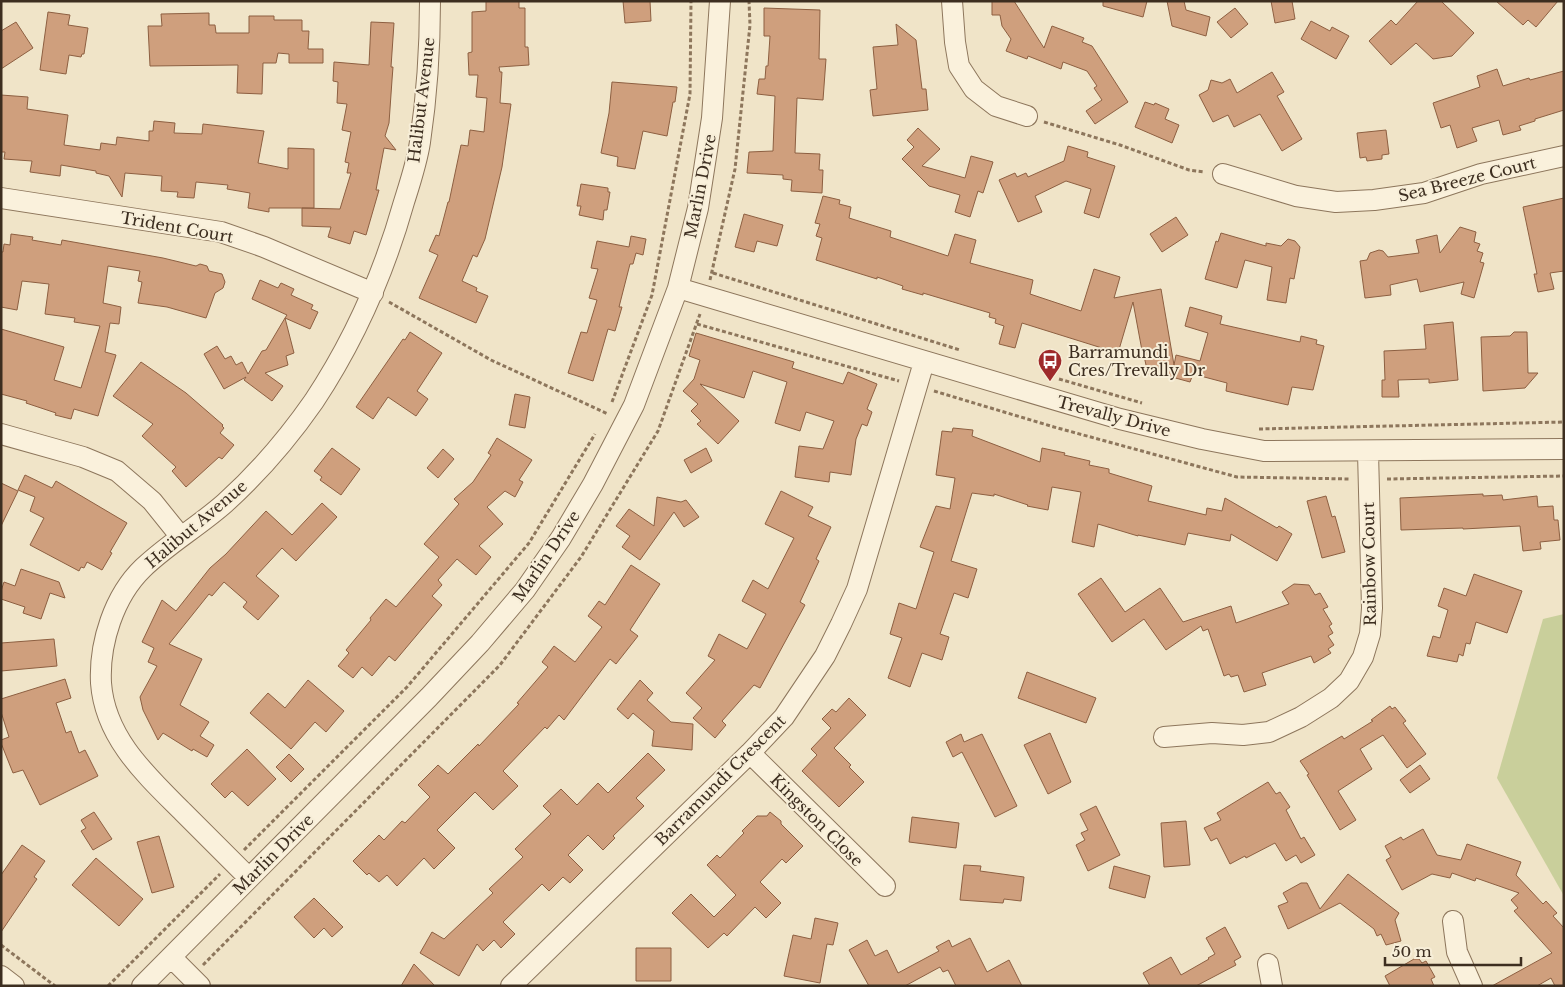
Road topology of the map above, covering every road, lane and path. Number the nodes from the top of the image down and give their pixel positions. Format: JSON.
{"nodes":[{"id":1,"x":430,"y":1,"type":"edge"},
{"id":2,"x":691,"y":1,"type":"edge"},
{"id":3,"x":720,"y":1,"type":"edge"},
{"id":4,"x":952,"y":1,"type":"edge"},
{"id":5,"x":1027,"y":116,"type":"joint"},
{"id":6,"x":1564,"y":156,"type":"edge"},
{"id":7,"x":1223,"y":174,"type":"joint"},
{"id":8,"x":1,"y":198,"type":"edge"},
{"id":9,"x":712,"y":273,"type":"dead end"},
{"id":10,"x":678,"y":288,"type":"junction"},
{"id":11,"x":373,"y":293,"type":"junction"},
{"id":12,"x":966,"y":352,"type":"dead end"},
{"id":13,"x":924,"y":362,"type":"junction"},
{"id":14,"x":1059,"y":379,"type":"dead end"},
{"id":15,"x":1142,"y":403,"type":"dead end"},
{"id":16,"x":617,"y":418,"type":"junction"},
{"id":17,"x":1564,"y":422,"type":"edge"},
{"id":18,"x":1255,"y":429,"type":"dead end"},
{"id":19,"x":598,"y":430,"type":"dead end"},
{"id":20,"x":1,"y":434,"type":"edge"},
{"id":21,"x":1564,"y":450,"type":"edge"},
{"id":22,"x":1368,"y":452,"type":"junction"},
{"id":23,"x":182,"y":537,"type":"junction"},
{"id":24,"x":1164,"y":737,"type":"dead end"},
{"id":25,"x":750,"y":753,"type":"junction"},
{"id":26,"x":233,"y":861,"type":"junction"},
{"id":27,"x":249,"y":878,"type":"junction"},
{"id":28,"x":884,"y":886,"type":"dead end"},
{"id":29,"x":1453,"y":921,"type":"dead end"},
{"id":30,"x":1,"y":945,"type":"edge"},
{"id":31,"x":171,"y":957,"type":"junction"},
{"id":32,"x":1268,"y":964,"type":"dead end"},
{"id":33,"x":1,"y":976,"type":"edge"},
{"id":34,"x":14,"y":986,"type":"edge"},
{"id":35,"x":55,"y":986,"type":"edge"},
{"id":36,"x":108,"y":986,"type":"edge"},
{"id":37,"x":142,"y":986,"type":"edge"},
{"id":38,"x":200,"y":986,"type":"edge"},
{"id":39,"x":511,"y":986,"type":"edge"},
{"id":40,"x":1272,"y":986,"type":"edge"},
{"id":41,"x":1472,"y":986,"type":"edge"}],
"edges":[{"from":1,"to":11,"type":"street","name":"Halibut Avenue"},
{"from":2,"to":16,"type":"path"},
{"from":3,"to":10,"type":"street","name":"Marlin Drive"},
{"from":4,"to":5,"type":"street"},
{"from":5,"to":7,"type":"path"},
{"from":6,"to":7,"type":"street","name":"Sea Breeze Court"},
{"from":8,"to":11,"type":"street","name":"Trident Court"},
{"from":9,"to":12,"type":"path"},
{"from":10,"to":13,"type":"street","name":"Trevally Drive"},
{"from":10,"to":16,"type":"street","name":"Marlin Drive"},
{"from":11,"to":16,"type":"path"},
{"from":11,"to":23,"type":"street","name":"Halibut Avenue"},
{"from":13,"to":22,"type":"street","name":"Trevally Drive"},
{"from":13,"to":25,"type":"street","name":"Barramundi Crescent"},
{"from":14,"to":15,"type":"path"},
{"from":16,"to":27,"type":"street","name":"Marlin Drive"},
{"from":17,"to":18,"type":"path"},
{"from":19,"to":26,"type":"path"},
{"from":20,"to":23,"type":"street"},
{"from":21,"to":22,"type":"street","name":"Trevally Drive"},
{"from":22,"to":24,"type":"street","name":"Rainbow Court"},
{"from":23,"to":26,"type":"street","name":"Halibut Avenue"},
{"from":25,"to":28,"type":"street","name":"Kingston Close"},
{"from":25,"to":39,"type":"street","name":"Barramundi Crescent"},
{"from":26,"to":27,"type":"street","name":"Halibut Avenue"},
{"from":26,"to":36,"type":"path"},
{"from":27,"to":31,"type":"street","name":"Marlin Drive"},
{"from":29,"to":41,"type":"street"},
{"from":30,"to":35,"type":"path"},
{"from":31,"to":37,"type":"street","name":"Marlin Drive"},
{"from":31,"to":38,"type":"street"},
{"from":32,"to":40,"type":"street"},
{"from":33,"to":34,"type":"street"}]}
